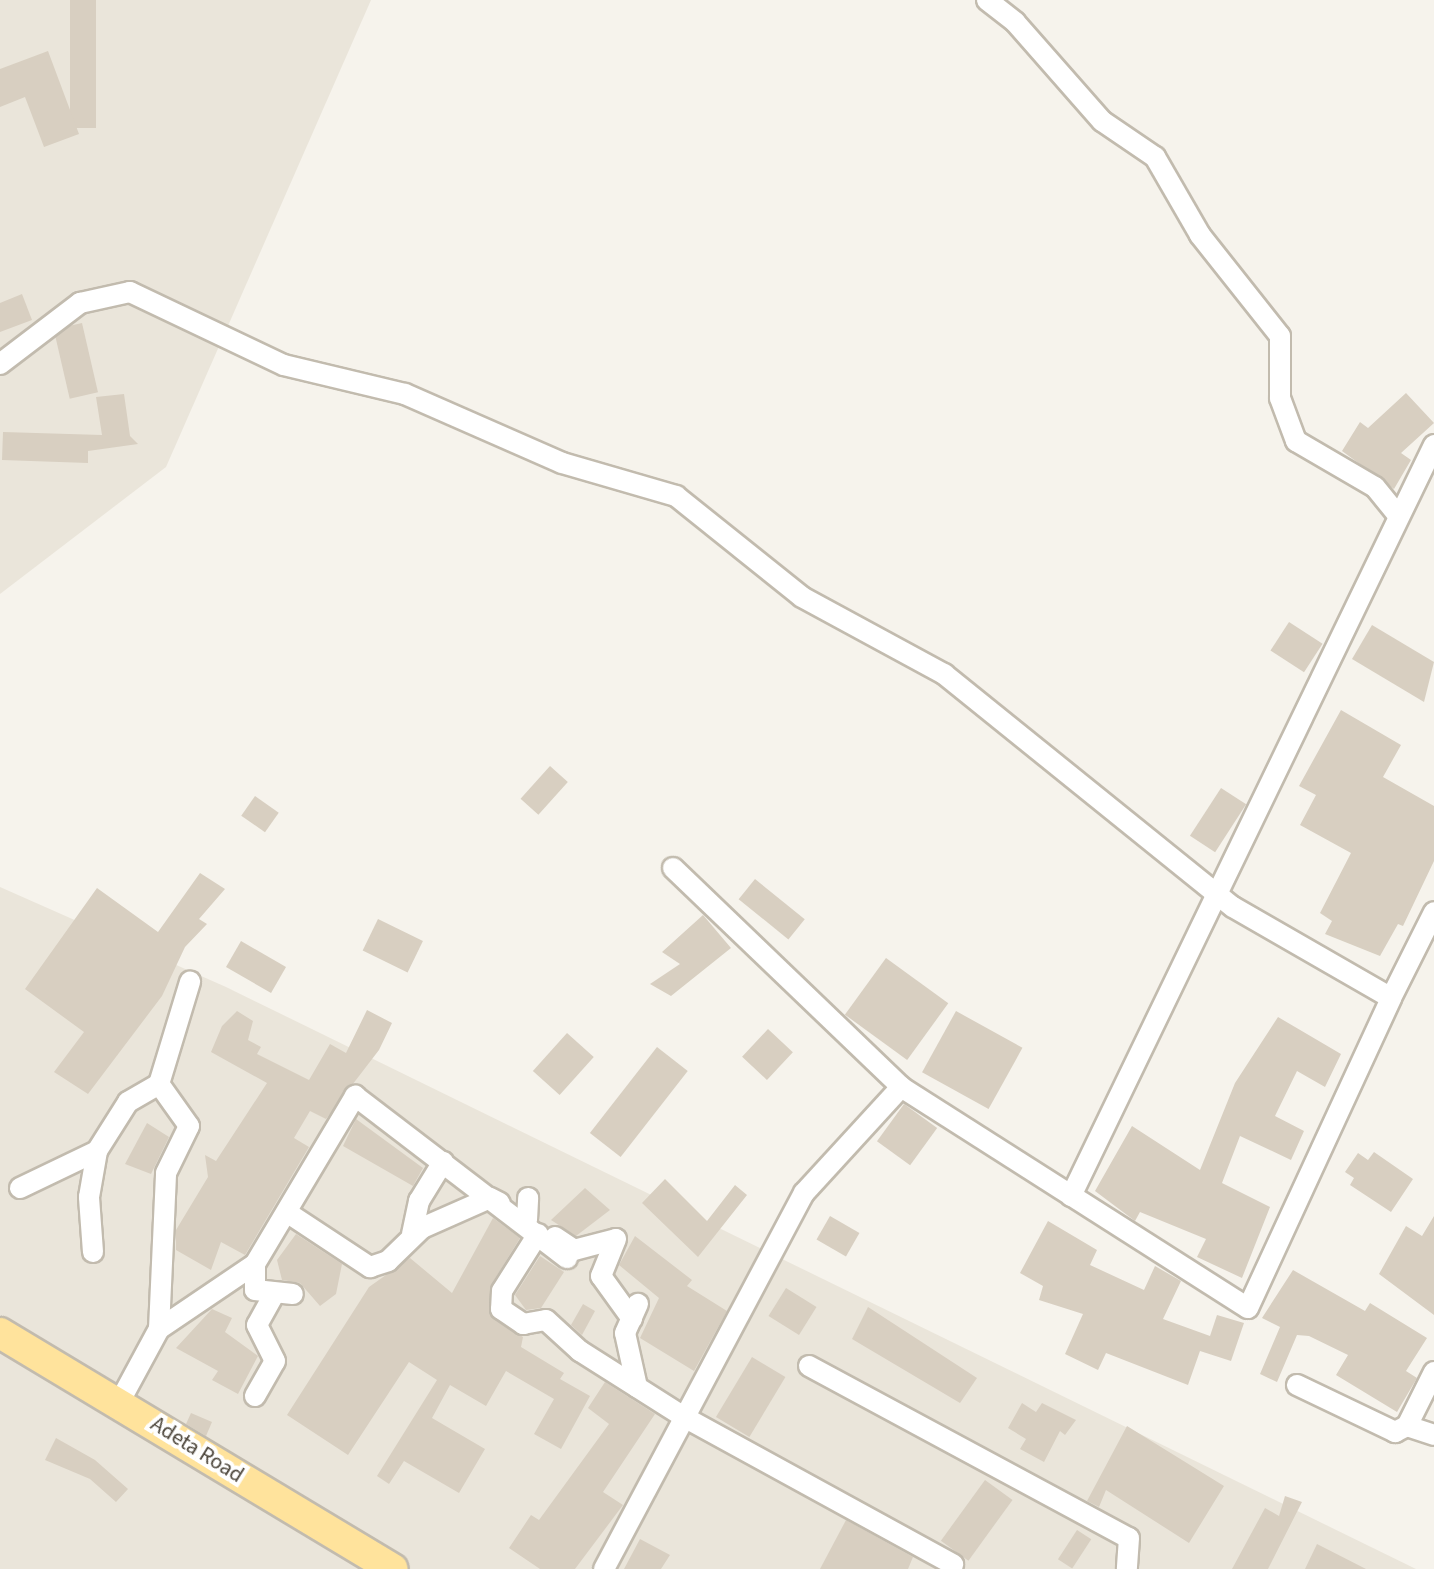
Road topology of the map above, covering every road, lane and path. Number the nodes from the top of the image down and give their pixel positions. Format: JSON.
{"nodes":[{"id":1,"x":987,"y":0,"type":"edge"},
{"id":2,"x":0,"y":364,"type":"edge"},
{"id":3,"x":1434,"y":445,"type":"edge"},
{"id":4,"x":1399,"y":517,"type":"junction"},
{"id":5,"x":673,"y":868,"type":"dead end"},
{"id":6,"x":1215,"y":892,"type":"junction"},
{"id":7,"x":1432,"y":922,"type":"edge"},
{"id":8,"x":190,"y":982,"type":"dead end"},
{"id":9,"x":1391,"y":998,"type":"junction"},
{"id":10,"x":159,"y":1084,"type":"junction"},
{"id":11,"x":901,"y":1087,"type":"junction"},
{"id":12,"x":97,"y":1151,"type":"junction"},
{"id":13,"x":443,"y":1162,"type":"junction"},
{"id":14,"x":20,"y":1188,"type":"dead end"},
{"id":15,"x":1071,"y":1196,"type":"junction"},
{"id":16,"x":490,"y":1198,"type":"junction"},
{"id":17,"x":528,"y":1198,"type":"dead end"},
{"id":18,"x":291,"y":1215,"type":"junction"},
{"id":19,"x":544,"y":1230,"type":"junction"},
{"id":20,"x":412,"y":1234,"type":"junction"},
{"id":21,"x":93,"y":1252,"type":"dead end"},
{"id":22,"x":567,"y":1258,"type":"dead end"},
{"id":23,"x":255,"y":1264,"type":"junction"},
{"id":24,"x":159,"y":1329,"type":"junction"},
{"id":25,"x":0,"y":1333,"type":"edge"},
{"id":26,"x":0,"y":1355,"type":"edge"},
{"id":27,"x":809,"y":1366,"type":"dead end"},
{"id":28,"x":1434,"y":1372,"type":"edge"},
{"id":29,"x":1297,"y":1385,"type":"dead end"},
{"id":30,"x":637,"y":1387,"type":"junction"},
{"id":31,"x":255,"y":1396,"type":"dead end"},
{"id":32,"x":120,"y":1401,"type":"junction"},
{"id":33,"x":684,"y":1417,"type":"junction"},
{"id":34,"x":1407,"y":1426,"type":"junction"},
{"id":35,"x":1434,"y":1435,"type":"edge"},
{"id":36,"x":955,"y":1567,"type":"edge"},
{"id":37,"x":355,"y":1569,"type":"edge"},
{"id":38,"x":393,"y":1569,"type":"edge"},
{"id":39,"x":604,"y":1569,"type":"edge"},
{"id":40,"x":1127,"y":1569,"type":"edge"}],
"edges":[{"from":1,"to":4,"type":"street"},
{"from":2,"to":6,"type":"street"},
{"from":3,"to":4,"type":"street"},
{"from":4,"to":6,"type":"street"},
{"from":5,"to":11,"type":"street"},
{"from":6,"to":9,"type":"street"},
{"from":6,"to":15,"type":"street"},
{"from":7,"to":9,"type":"street"},
{"from":8,"to":10,"type":"street"},
{"from":9,"to":15,"type":"street"},
{"from":10,"to":12,"type":"street"},
{"from":10,"to":24,"type":"street"},
{"from":11,"to":15,"type":"street"},
{"from":11,"to":33,"type":"street"},
{"from":12,"to":14,"type":"street"},
{"from":12,"to":21,"type":"street"},
{"from":13,"to":16,"type":"street"},
{"from":13,"to":18,"type":"street"},
{"from":13,"to":20,"type":"street"},
{"from":16,"to":19,"type":"street"},
{"from":16,"to":20,"type":"street"},
{"from":17,"to":19,"type":"street"},
{"from":18,"to":20,"type":"street"},
{"from":18,"to":23,"type":"street"},
{"from":19,"to":22,"type":"street"},
{"from":19,"to":30,"type":"street"},
{"from":19,"to":30,"type":"street"},
{"from":23,"to":24,"type":"street"},
{"from":23,"to":31,"type":"street"},
{"from":24,"to":32,"type":"street"},
{"from":25,"to":32,"type":"main road","name":"Adeta Road"},
{"from":26,"to":37,"type":"main road","name":"Adeta Road"},
{"from":27,"to":40,"type":"street"},
{"from":28,"to":34,"type":"street"},
{"from":29,"to":34,"type":"street"},
{"from":30,"to":33,"type":"street"},
{"from":32,"to":38,"type":"main road","name":"Adeta Road"},
{"from":33,"to":36,"type":"street"},
{"from":33,"to":39,"type":"street"},
{"from":34,"to":35,"type":"street"}]}
